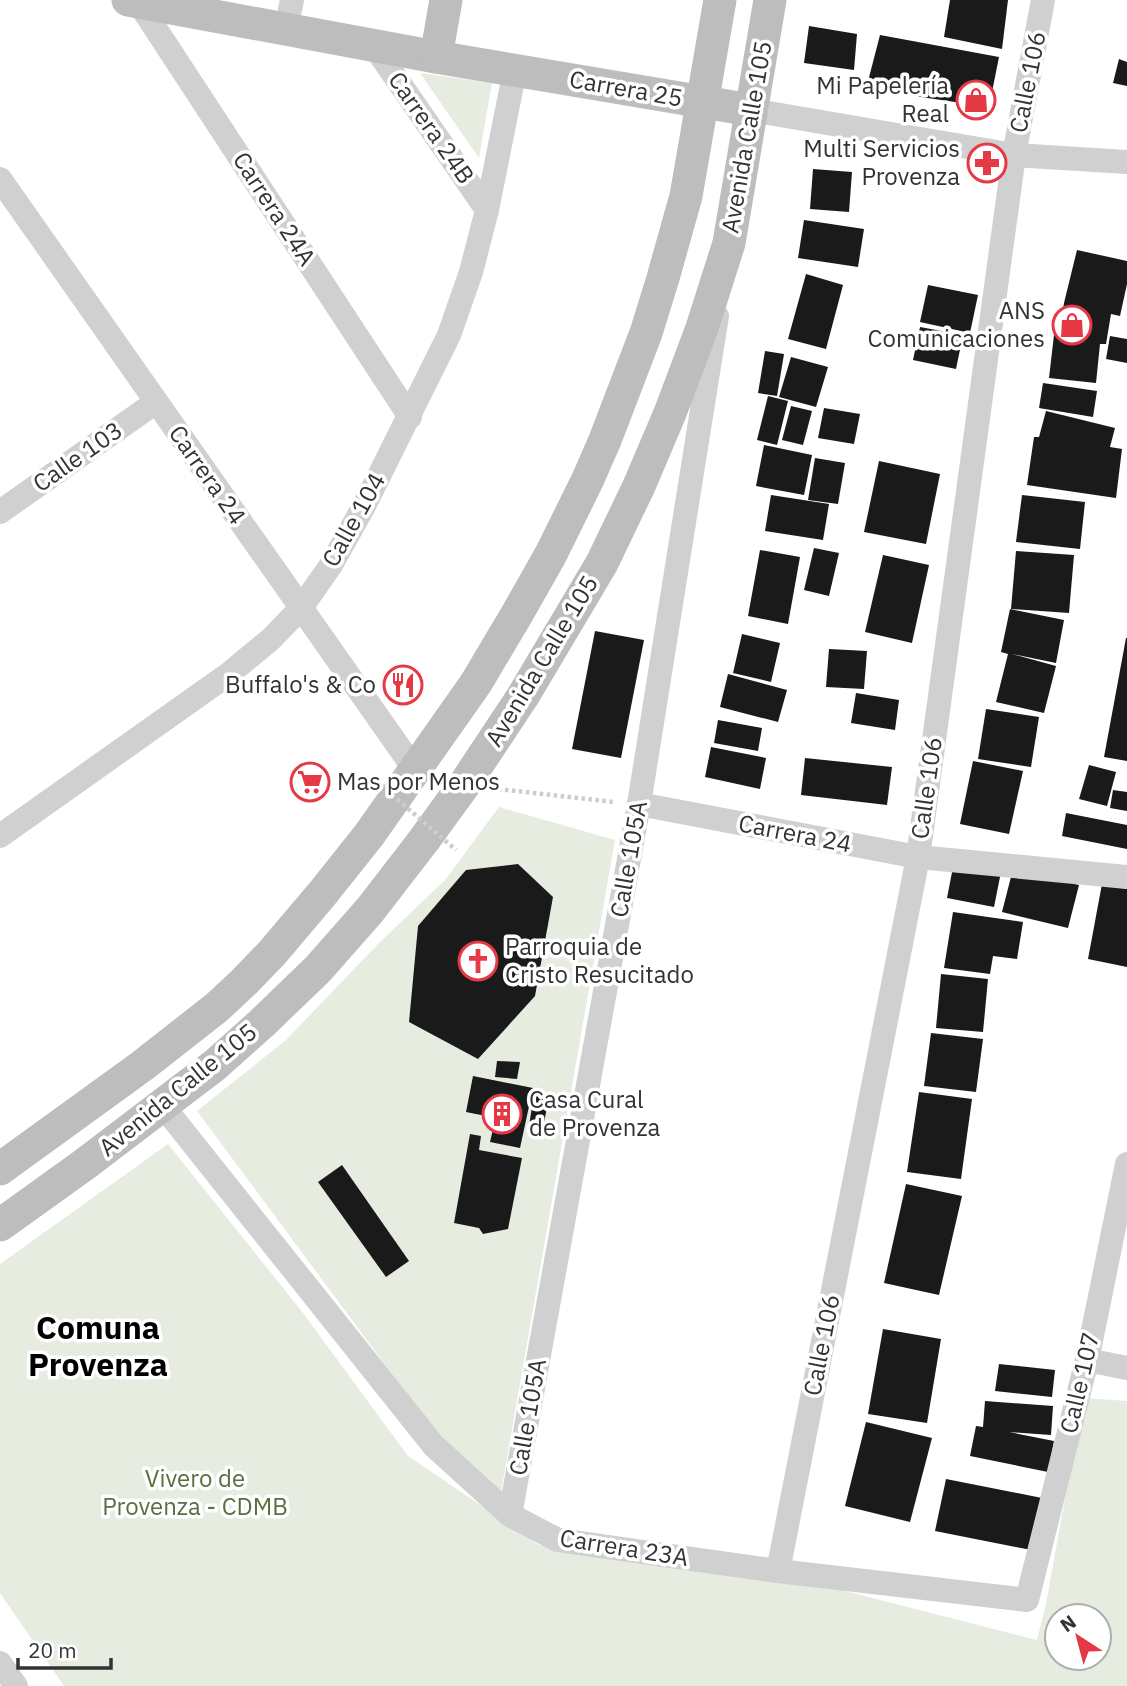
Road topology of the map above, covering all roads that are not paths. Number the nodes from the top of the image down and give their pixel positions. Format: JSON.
{"nodes":[{"id":1,"x":446,"y":0,"type":"edge"},
{"id":2,"x":720,"y":0,"type":"edge"},
{"id":3,"x":770,"y":0,"type":"edge"},
{"id":4,"x":1044,"y":0,"type":"edge"},
{"id":5,"x":133,"y":1,"type":"edge"},
{"id":6,"x":289,"y":15,"type":"edge"},
{"id":7,"x":374,"y":46,"type":"junction"},
{"id":8,"x":436,"y":57,"type":"junction"},
{"id":9,"x":515,"y":71,"type":"junction"},
{"id":10,"x":702,"y":102,"type":"junction"},
{"id":11,"x":751,"y":110,"type":"junction"},
{"id":12,"x":1014,"y":155,"type":"junction"},
{"id":13,"x":1127,"y":162,"type":"edge"},
{"id":14,"x":1,"y":182,"type":"edge"},
{"id":15,"x":487,"y":210,"type":"junction"},
{"id":16,"x":729,"y":243,"type":"junction"},
{"id":17,"x":156,"y":402,"type":"junction"},
{"id":18,"x":410,"y":417,"type":"junction"},
{"id":19,"x":0,"y":512,"type":"edge"},
{"id":20,"x":301,"y":608,"type":"junction"},
{"id":21,"x":415,"y":770,"type":"junction"},
{"id":22,"x":639,"y":804,"type":"junction"},
{"id":23,"x":0,"y":835,"type":"edge"},
{"id":24,"x":918,"y":857,"type":"junction"},
{"id":25,"x":1127,"y":877,"type":"edge"},
{"id":26,"x":163,"y":1106,"type":"junction"},
{"id":27,"x":0,"y":1169,"type":"edge"},
{"id":28,"x":1126,"y":1176,"type":"edge"},
{"id":29,"x":0,"y":1225,"type":"edge"},
{"id":30,"x":1087,"y":1360,"type":"junction"},
{"id":31,"x":1127,"y":1368,"type":"edge"},
{"id":32,"x":510,"y":1515,"type":"junction"},
{"id":33,"x":778,"y":1571,"type":"junction"},
{"id":34,"x":1027,"y":1600,"type":"joint"},
{"id":35,"x":0,"y":1663,"type":"edge"},
{"id":36,"x":16,"y":1686,"type":"edge"}],
"edges":[{"from":1,"to":8,"type":"main road"},
{"from":2,"to":10,"type":"main road","name":"Avenida Calle 105"},
{"from":3,"to":11,"type":"main road","name":"Avenida Calle 105"},
{"from":4,"to":12,"type":"street","name":"Calle 106"},
{"from":5,"to":6,"type":"main road","name":"Carrera 25"},
{"from":5,"to":18,"type":"street","name":"Carrera 24A"},
{"from":6,"to":7,"type":"main road","name":"Carrera 25"},
{"from":7,"to":8,"type":"main road","name":"Carrera 25"},
{"from":7,"to":15,"type":"street","name":"Carrera 24B"},
{"from":8,"to":9,"type":"main road","name":"Carrera 25"},
{"from":9,"to":10,"type":"main road","name":"Carrera 25"},
{"from":9,"to":15,"type":"street","name":"Calle 104"},
{"from":10,"to":11,"type":"main road","name":"Carrera 25"},
{"from":10,"to":21,"type":"main road","name":"Avenida Calle 105"},
{"from":11,"to":12,"type":"street","name":"Carrera 25"},
{"from":11,"to":16,"type":"main road","name":"Avenida Calle 105"},
{"from":12,"to":13,"type":"street","name":"Carrera 25"},
{"from":12,"to":24,"type":"street","name":"Calle 106"},
{"from":14,"to":17,"type":"street","name":"Carrera 24"},
{"from":15,"to":18,"type":"street","name":"Calle 104"},
{"from":16,"to":22,"type":"street","name":"Calle 105A"},
{"from":16,"to":26,"type":"main road","name":"Avenida Calle 105"},
{"from":17,"to":19,"type":"street","name":"Calle 103"},
{"from":17,"to":20,"type":"street","name":"Carrera 24"},
{"from":18,"to":20,"type":"street","name":"Calle 104"},
{"from":20,"to":21,"type":"street","name":"Carrera 24"},
{"from":20,"to":23,"type":"street","name":"Calle 104"},
{"from":21,"to":27,"type":"main road","name":"Avenida Calle 105"},
{"from":22,"to":24,"type":"street","name":"Carrera 24"},
{"from":22,"to":32,"type":"street","name":"Calle 105A"},
{"from":24,"to":25,"type":"street","name":"Carrera 24"},
{"from":24,"to":33,"type":"street","name":"Calle 106"},
{"from":26,"to":29,"type":"main road","name":"Avenida Calle 105"},
{"from":26,"to":32,"type":"street","name":"Carrera 23A"},
{"from":28,"to":30,"type":"street","name":"Calle 107"},
{"from":30,"to":31,"type":"street"},
{"from":30,"to":34,"type":"street","name":"Calle 107"},
{"from":32,"to":33,"type":"street","name":"Carrera 23A"},
{"from":33,"to":34,"type":"street","name":"Carrera 23A"},
{"from":35,"to":36,"type":"street"}]}
